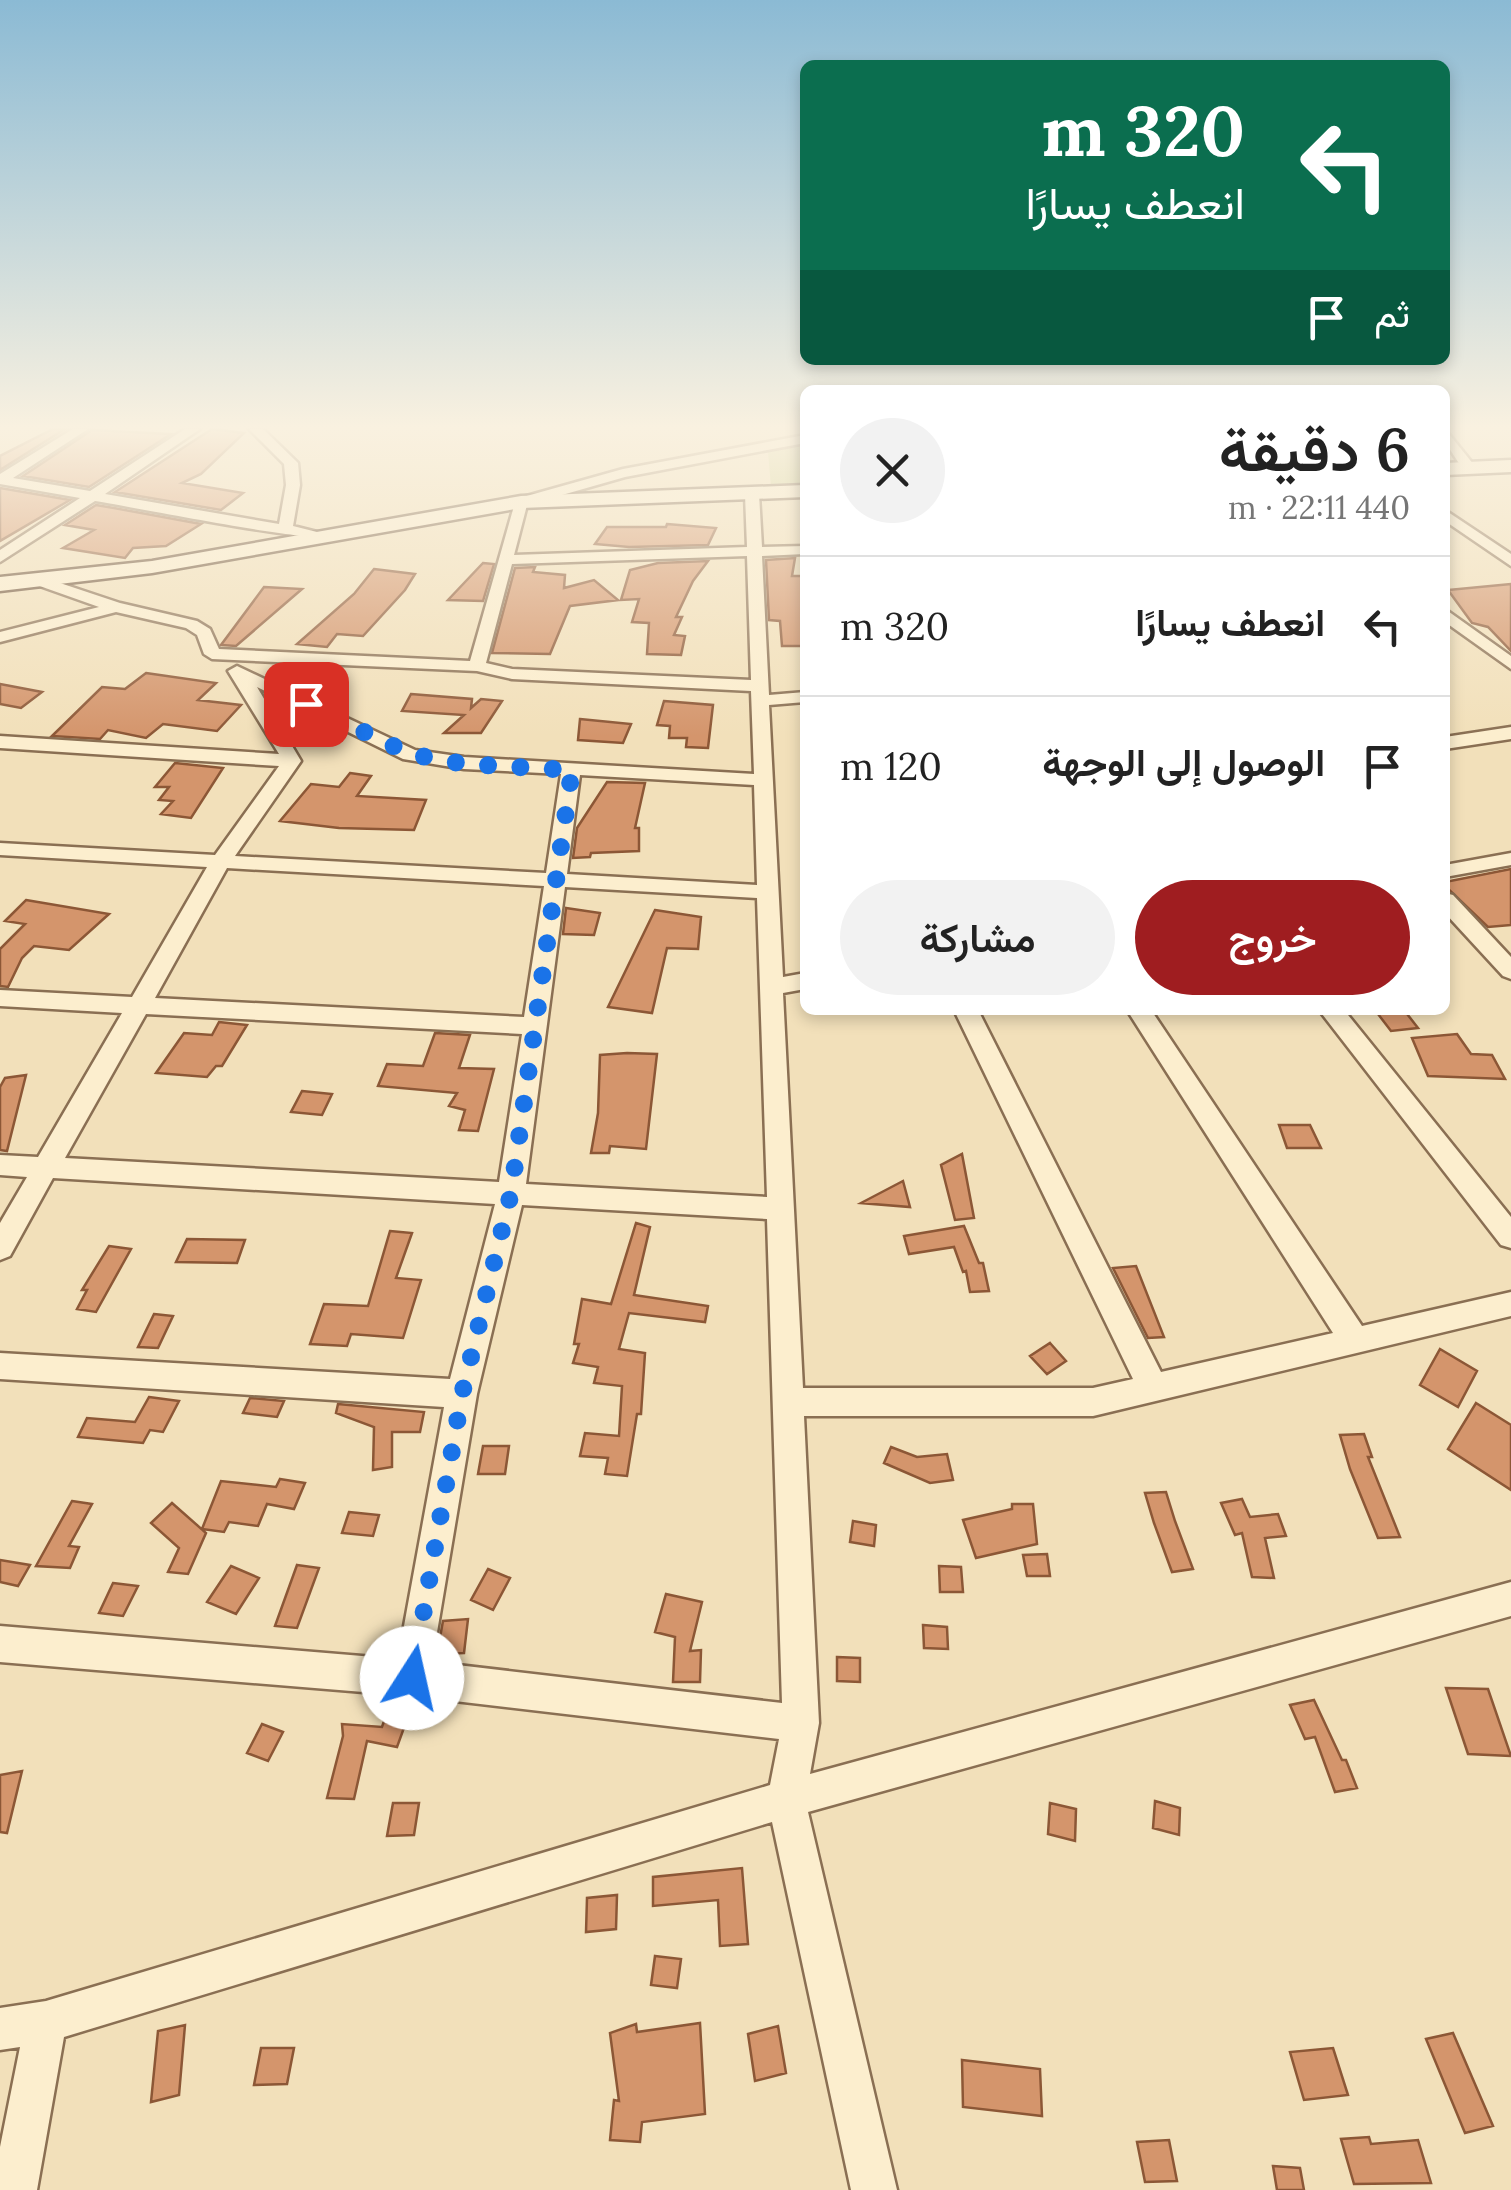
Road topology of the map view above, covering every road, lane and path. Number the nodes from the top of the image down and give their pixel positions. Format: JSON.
{"nodes":[{"id":1,"x":39,"y":531,"type":"edge"},
{"id":2,"x":293,"y":531,"type":"edge"},
{"id":3,"x":354,"y":531,"type":"edge"},
{"id":4,"x":513,"y":531,"type":"edge"},
{"id":5,"x":752,"y":531,"type":"edge"},
{"id":6,"x":1469,"y":531,"type":"edge"},
{"id":7,"x":326,"y":536,"type":"junction"},
{"id":8,"x":800,"y":550,"type":"edge"},
{"id":9,"x":752,"y":552,"type":"junction"},
{"id":10,"x":0,"y":557,"type":"edge"},
{"id":11,"x":506,"y":560,"type":"junction"},
{"id":12,"x":1511,"y":561,"type":"edge"},
{"id":13,"x":39,"y":581,"type":"junction"},
{"id":14,"x":0,"y":584,"type":"edge"},
{"id":15,"x":116,"y":607,"type":"junction"},
{"id":16,"x":1450,"y":618,"type":"edge"},
{"id":17,"x":0,"y":637,"type":"edge"},
{"id":18,"x":212,"y":654,"type":"junction"},
{"id":19,"x":1511,"y":664,"type":"edge"},
{"id":20,"x":477,"y":666,"type":"junction"},
{"id":21,"x":240,"y":672,"type":"junction"},
{"id":22,"x":758,"y":694,"type":"junction"},
{"id":23,"x":800,"y":696,"type":"edge"},
{"id":24,"x":1511,"y":733,"type":"edge"},
{"id":25,"x":1450,"y":741,"type":"edge"},
{"id":26,"x":0,"y":742,"type":"edge"},
{"id":27,"x":292,"y":761,"type":"junction"},
{"id":28,"x":572,"y":770,"type":"junction"},
{"id":29,"x":762,"y":780,"type":"junction"},
{"id":30,"x":0,"y":849,"type":"edge"},
{"id":31,"x":1511,"y":859,"type":"edge"},
{"id":32,"x":221,"y":861,"type":"junction"},
{"id":33,"x":1450,"y":870,"type":"edge"},
{"id":34,"x":554,"y":880,"type":"junction"},
{"id":35,"x":767,"y":892,"type":"junction"},
{"id":36,"x":1450,"y":905,"type":"edge"},
{"id":37,"x":1511,"y":971,"type":"edge"},
{"id":38,"x":800,"y":983,"type":"edge"},
{"id":39,"x":771,"y":987,"type":"junction"},
{"id":40,"x":0,"y":998,"type":"edge"},
{"id":41,"x":139,"y":1005,"type":"junction"},
{"id":42,"x":968,"y":1015,"type":"edge"},
{"id":43,"x":1143,"y":1015,"type":"edge"},
{"id":44,"x":1334,"y":1015,"type":"edge"},
{"id":45,"x":534,"y":1026,"type":"junction"},
{"id":46,"x":0,"y":1165,"type":"edge"},
{"id":47,"x":45,"y":1169,"type":"junction"},
{"id":48,"x":511,"y":1193,"type":"junction"},
{"id":49,"x":780,"y":1209,"type":"junction"},
{"id":50,"x":1511,"y":1236,"type":"edge"},
{"id":51,"x":0,"y":1248,"type":"edge"},
{"id":52,"x":1511,"y":1304,"type":"edge"},
{"id":53,"x":1354,"y":1340,"type":"junction"},
{"id":54,"x":0,"y":1366,"type":"edge"},
{"id":55,"x":1154,"y":1388,"type":"junction"},
{"id":56,"x":462,"y":1394,"type":"junction"},
{"id":57,"x":788,"y":1402,"type":"junction"},
{"id":58,"x":1511,"y":1599,"type":"edge"},
{"id":59,"x":0,"y":1644,"type":"edge"},
{"id":60,"x":412,"y":1678,"type":"junction"},
{"id":61,"x":802,"y":1723,"type":"junction"},
{"id":62,"x":786,"y":1799,"type":"junction"},
{"id":63,"x":46,"y":2022,"type":"junction"},
{"id":64,"x":0,"y":2029,"type":"edge"},
{"id":65,"x":14,"y":2190,"type":"edge"},
{"id":66,"x":874,"y":2190,"type":"edge"}],
"edges":[{"from":1,"to":10,"type":"street"},
{"from":2,"to":7,"type":"street"},
{"from":3,"to":7,"type":"main road"},
{"from":4,"to":11,"type":"street"},
{"from":5,"to":9,"type":"street"},
{"from":6,"to":12,"type":"street"},
{"from":7,"to":13,"type":"main road"},
{"from":8,"to":9,"type":"street"},
{"from":9,"to":11,"type":"street"},
{"from":9,"to":22,"type":"street"},
{"from":11,"to":20,"type":"street"},
{"from":13,"to":14,"type":"main road"},
{"from":13,"to":15,"type":"street"},
{"from":15,"to":17,"type":"street"},
{"from":15,"to":18,"type":"street"},
{"from":16,"to":19,"type":"street"},
{"from":18,"to":20,"type":"street"},
{"from":18,"to":21,"type":"street"},
{"from":20,"to":22,"type":"street"},
{"from":21,"to":27,"type":"street"},
{"from":21,"to":28,"type":"street"},
{"from":22,"to":23,"type":"street"},
{"from":22,"to":29,"type":"street"},
{"from":24,"to":25,"type":"street"},
{"from":26,"to":27,"type":"street"},
{"from":27,"to":32,"type":"street"},
{"from":28,"to":29,"type":"street"},
{"from":28,"to":34,"type":"street"},
{"from":29,"to":35,"type":"street"},
{"from":30,"to":32,"type":"street"},
{"from":31,"to":33,"type":"street"},
{"from":32,"to":34,"type":"street"},
{"from":32,"to":41,"type":"street"},
{"from":34,"to":35,"type":"street"},
{"from":34,"to":45,"type":"street"},
{"from":35,"to":39,"type":"street"},
{"from":36,"to":37,"type":"street"},
{"from":38,"to":39,"type":"street"},
{"from":39,"to":49,"type":"street"},
{"from":40,"to":41,"type":"street"},
{"from":41,"to":45,"type":"street"},
{"from":41,"to":47,"type":"street"},
{"from":42,"to":55,"type":"street"},
{"from":43,"to":53,"type":"street"},
{"from":44,"to":50,"type":"street"},
{"from":45,"to":48,"type":"street"},
{"from":46,"to":47,"type":"street"},
{"from":47,"to":48,"type":"street"},
{"from":47,"to":51,"type":"street"},
{"from":48,"to":49,"type":"street"},
{"from":48,"to":56,"type":"street"},
{"from":49,"to":57,"type":"street"},
{"from":52,"to":53,"type":"street"},
{"from":53,"to":55,"type":"street"},
{"from":54,"to":56,"type":"street"},
{"from":55,"to":57,"type":"street"},
{"from":56,"to":60,"type":"street"},
{"from":57,"to":61,"type":"street"},
{"from":58,"to":62,"type":"street"},
{"from":59,"to":60,"type":"street"},
{"from":60,"to":61,"type":"street"},
{"from":61,"to":62,"type":"street"},
{"from":62,"to":63,"type":"street"},
{"from":62,"to":66,"type":"street"},
{"from":63,"to":64,"type":"street"},
{"from":63,"to":65,"type":"street"}]}
